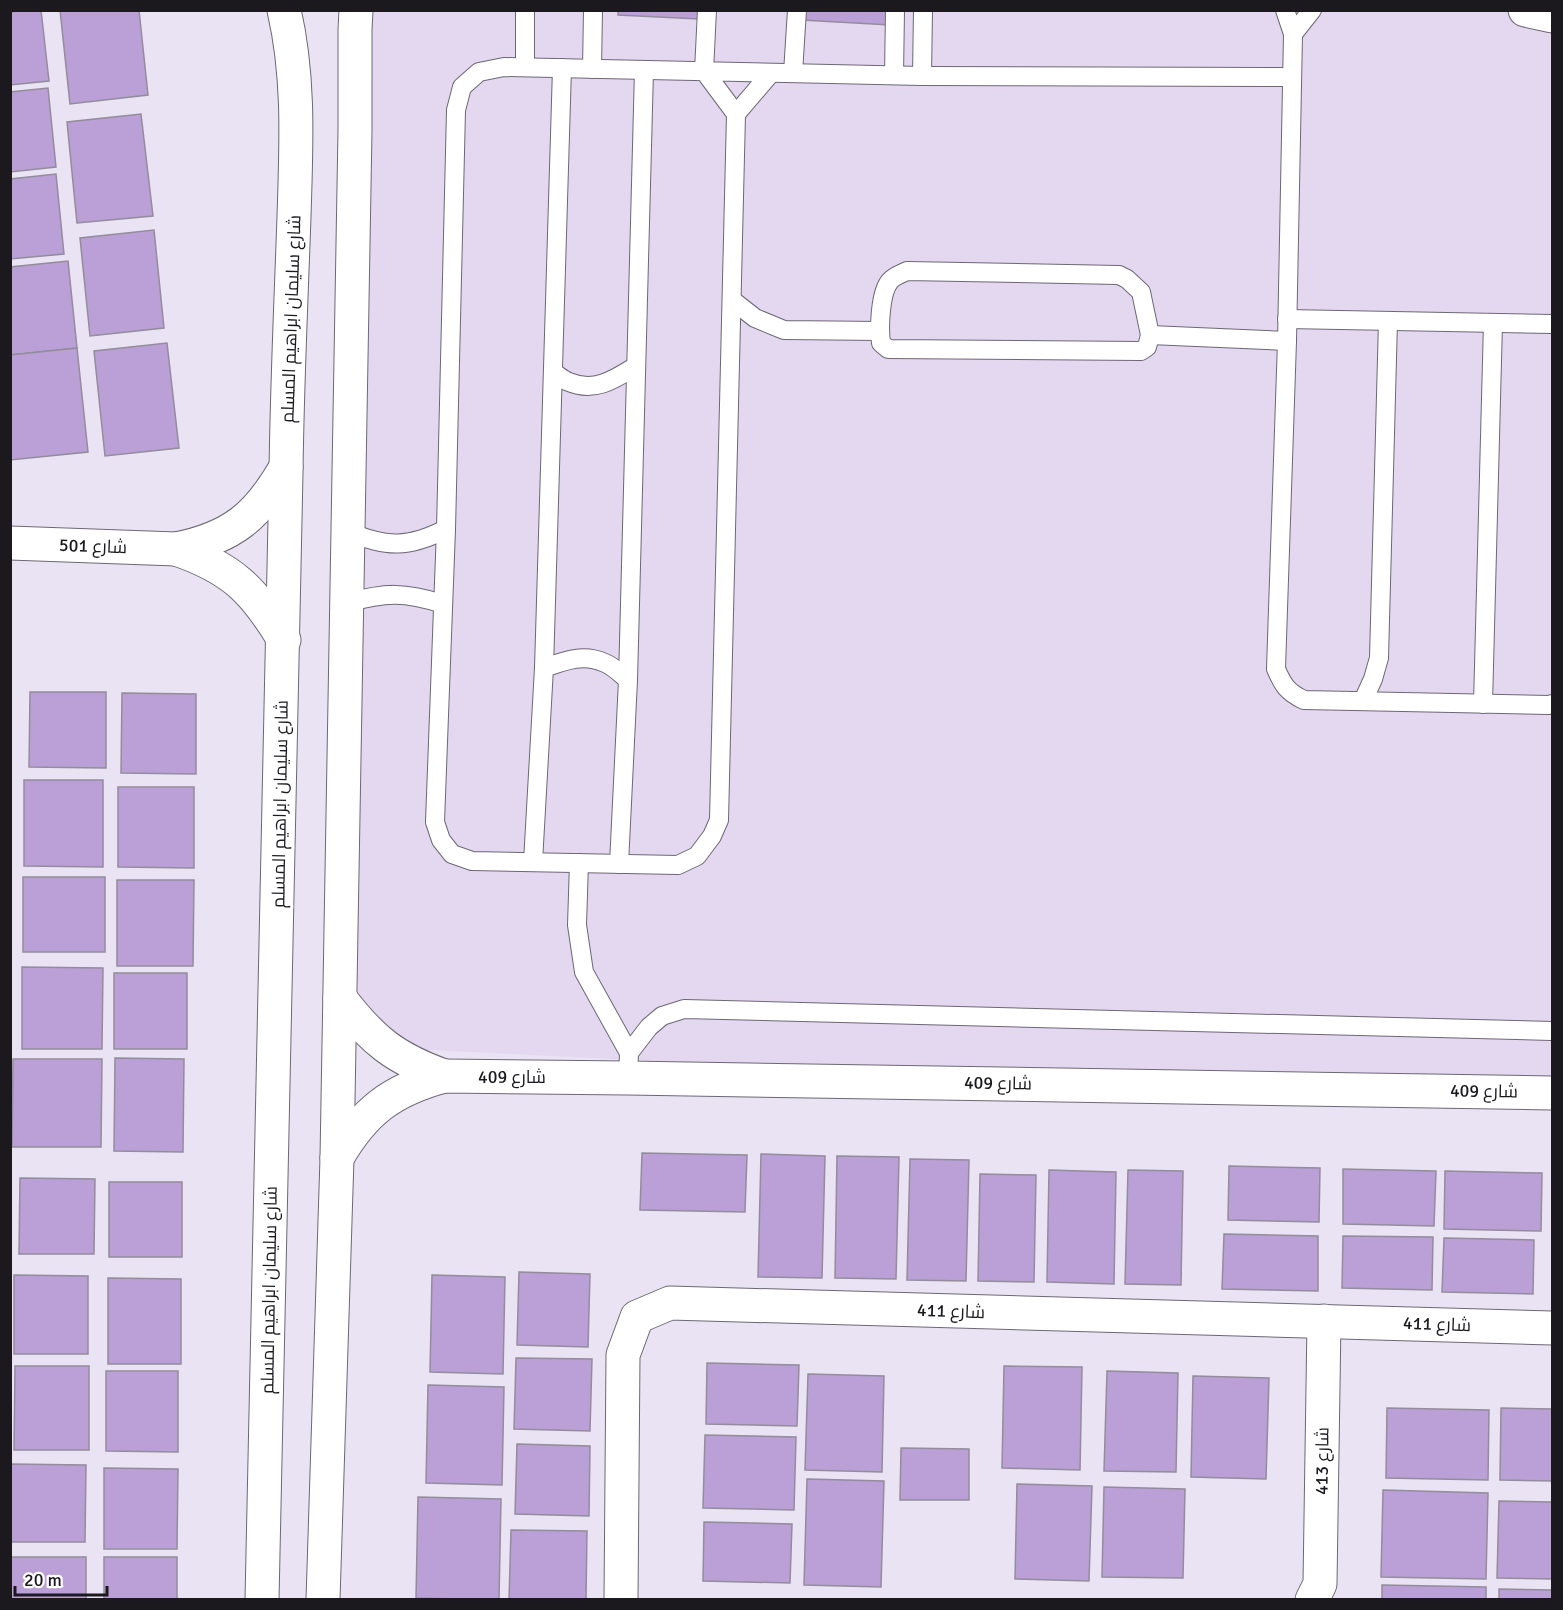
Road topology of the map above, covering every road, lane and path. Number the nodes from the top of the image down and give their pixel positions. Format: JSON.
{"nodes":[{"id":1,"x":284,"y":10,"type":"edge"},
{"id":2,"x":356,"y":10,"type":"edge"},
{"id":3,"x":525,"y":10,"type":"edge"},
{"id":4,"x":592,"y":10,"type":"edge"},
{"id":5,"x":707,"y":10,"type":"edge"},
{"id":6,"x":797,"y":10,"type":"edge"},
{"id":7,"x":895,"y":10,"type":"edge"},
{"id":8,"x":923,"y":10,"type":"edge"},
{"id":9,"x":1285,"y":10,"type":"edge"},
{"id":10,"x":1311,"y":10,"type":"edge"},
{"id":11,"x":1525,"y":10,"type":"edge"},
{"id":12,"x":1552,"y":16,"type":"edge"},
{"id":13,"x":1293,"y":34,"type":"junction"},
{"id":14,"x":525,"y":68,"type":"junction"},
{"id":15,"x":562,"y":69,"type":"junction"},
{"id":16,"x":592,"y":69,"type":"junction"},
{"id":17,"x":644,"y":70,"type":"junction"},
{"id":18,"x":704,"y":71,"type":"junction"},
{"id":19,"x":771,"y":73,"type":"junction"},
{"id":20,"x":793,"y":73,"type":"junction"},
{"id":21,"x":894,"y":75,"type":"junction"},
{"id":22,"x":922,"y":76,"type":"junction"},
{"id":23,"x":1292,"y":77,"type":"junction"},
{"id":24,"x":736,"y":114,"type":"junction"},
{"id":25,"x":732,"y":300,"type":"junction"},
{"id":26,"x":1287,"y":319,"type":"junction"},
{"id":27,"x":1388,"y":321,"type":"junction"},
{"id":28,"x":1493,"y":323,"type":"junction"},
{"id":29,"x":1552,"y":324,"type":"edge"},
{"id":30,"x":880,"y":331,"type":"junction"},
{"id":31,"x":1150,"y":335,"type":"junction"},
{"id":32,"x":1287,"y":341,"type":"junction"},
{"id":33,"x":636,"y":366,"type":"junction"},
{"id":34,"x":553,"y":372,"type":"junction"},
{"id":35,"x":286,"y":467,"type":"junction"},
{"id":36,"x":446,"y":529,"type":"junction"},
{"id":37,"x":347,"y":531,"type":"junction"},
{"id":38,"x":10,"y":543,"type":"edge"},
{"id":39,"x":176,"y":549,"type":"junction"},
{"id":40,"x":347,"y":603,"type":"junction"},
{"id":41,"x":443,"y":604,"type":"junction"},
{"id":42,"x":284,"y":640,"type":"junction"},
{"id":43,"x":544,"y":668,"type":"junction"},
{"id":44,"x":628,"y":680,"type":"junction"},
{"id":45,"x":1363,"y":701,"type":"junction"},
{"id":46,"x":1483,"y":704,"type":"junction"},
{"id":47,"x":1552,"y":704,"type":"edge"},
{"id":48,"x":533,"y":862,"type":"junction"},
{"id":49,"x":579,"y":863,"type":"junction"},
{"id":50,"x":619,"y":864,"type":"junction"},
{"id":51,"x":340,"y":998,"type":"junction"},
{"id":52,"x":1552,"y":1031,"type":"edge"},
{"id":53,"x":629,"y":1065,"type":"junction"},
{"id":54,"x":444,"y":1076,"type":"junction"},
{"id":55,"x":1552,"y":1093,"type":"edge"},
{"id":56,"x":337,"y":1158,"type":"junction"},
{"id":57,"x":1324,"y":1321,"type":"junction"},
{"id":58,"x":1552,"y":1328,"type":"edge"},
{"id":59,"x":262,"y":1599,"type":"edge"},
{"id":60,"x":323,"y":1599,"type":"edge"},
{"id":61,"x":621,"y":1599,"type":"edge"},
{"id":62,"x":1312,"y":1599,"type":"edge"}],
"edges":[{"from":1,"to":35,"type":"street","name":"شارع سليمان ابراهيم المسلم"},
{"from":2,"to":37,"type":"street"},
{"from":3,"to":14,"type":"lane"},
{"from":4,"to":16,"type":"lane"},
{"from":5,"to":18,"type":"lane"},
{"from":6,"to":20,"type":"lane"},
{"from":7,"to":21,"type":"lane"},
{"from":8,"to":22,"type":"lane"},
{"from":9,"to":13,"type":"lane"},
{"from":10,"to":13,"type":"lane"},
{"from":11,"to":12,"type":"street"},
{"from":13,"to":23,"type":"lane"},
{"from":14,"to":15,"type":"lane"},
{"from":14,"to":36,"type":"lane"},
{"from":15,"to":16,"type":"lane"},
{"from":15,"to":34,"type":"lane"},
{"from":16,"to":17,"type":"lane"},
{"from":17,"to":18,"type":"lane"},
{"from":17,"to":33,"type":"lane"},
{"from":18,"to":19,"type":"lane"},
{"from":18,"to":24,"type":"lane"},
{"from":19,"to":20,"type":"lane"},
{"from":19,"to":24,"type":"lane"},
{"from":20,"to":21,"type":"lane"},
{"from":21,"to":22,"type":"lane"},
{"from":22,"to":23,"type":"lane"},
{"from":23,"to":26,"type":"lane"},
{"from":24,"to":25,"type":"lane"},
{"from":25,"to":30,"type":"lane"},
{"from":25,"to":50,"type":"lane"},
{"from":26,"to":27,"type":"lane"},
{"from":26,"to":32,"type":"lane"},
{"from":27,"to":28,"type":"lane"},
{"from":27,"to":45,"type":"lane"},
{"from":28,"to":29,"type":"lane"},
{"from":28,"to":46,"type":"lane"},
{"from":30,"to":31,"type":"lane"},
{"from":30,"to":31,"type":"lane"},
{"from":31,"to":32,"type":"lane"},
{"from":32,"to":45,"type":"lane"},
{"from":33,"to":34,"type":"lane"},
{"from":33,"to":44,"type":"lane"},
{"from":34,"to":43,"type":"lane"},
{"from":35,"to":39,"type":"street","name":"شارع 501"},
{"from":35,"to":42,"type":"street","name":"شارع سليمان ابراهيم المسلم"},
{"from":36,"to":37,"type":"lane"},
{"from":36,"to":41,"type":"lane"},
{"from":37,"to":40,"type":"street"},
{"from":38,"to":39,"type":"street","name":"شارع 501"},
{"from":39,"to":42,"type":"street","name":"شارع 501"},
{"from":40,"to":41,"type":"lane"},
{"from":40,"to":51,"type":"street"},
{"from":41,"to":48,"type":"lane"},
{"from":42,"to":59,"type":"street","name":"شارع سليمان ابراهيم المسلم"},
{"from":43,"to":44,"type":"lane"},
{"from":43,"to":48,"type":"lane"},
{"from":44,"to":50,"type":"lane"},
{"from":45,"to":46,"type":"lane"},
{"from":46,"to":47,"type":"lane"},
{"from":48,"to":49,"type":"lane"},
{"from":49,"to":50,"type":"lane"},
{"from":49,"to":53,"type":"lane"},
{"from":51,"to":54,"type":"street","name":"شارع 409"},
{"from":51,"to":56,"type":"street"},
{"from":52,"to":53,"type":"lane"},
{"from":53,"to":54,"type":"street","name":"شارع 409"},
{"from":53,"to":55,"type":"street","name":"شارع 409"},
{"from":54,"to":56,"type":"street","name":"شارع 409"},
{"from":56,"to":60,"type":"street"},
{"from":57,"to":58,"type":"street","name":"شارع 411"},
{"from":57,"to":61,"type":"street","name":"شارع 411"},
{"from":57,"to":62,"type":"street","name":"شارع 413"}]}
